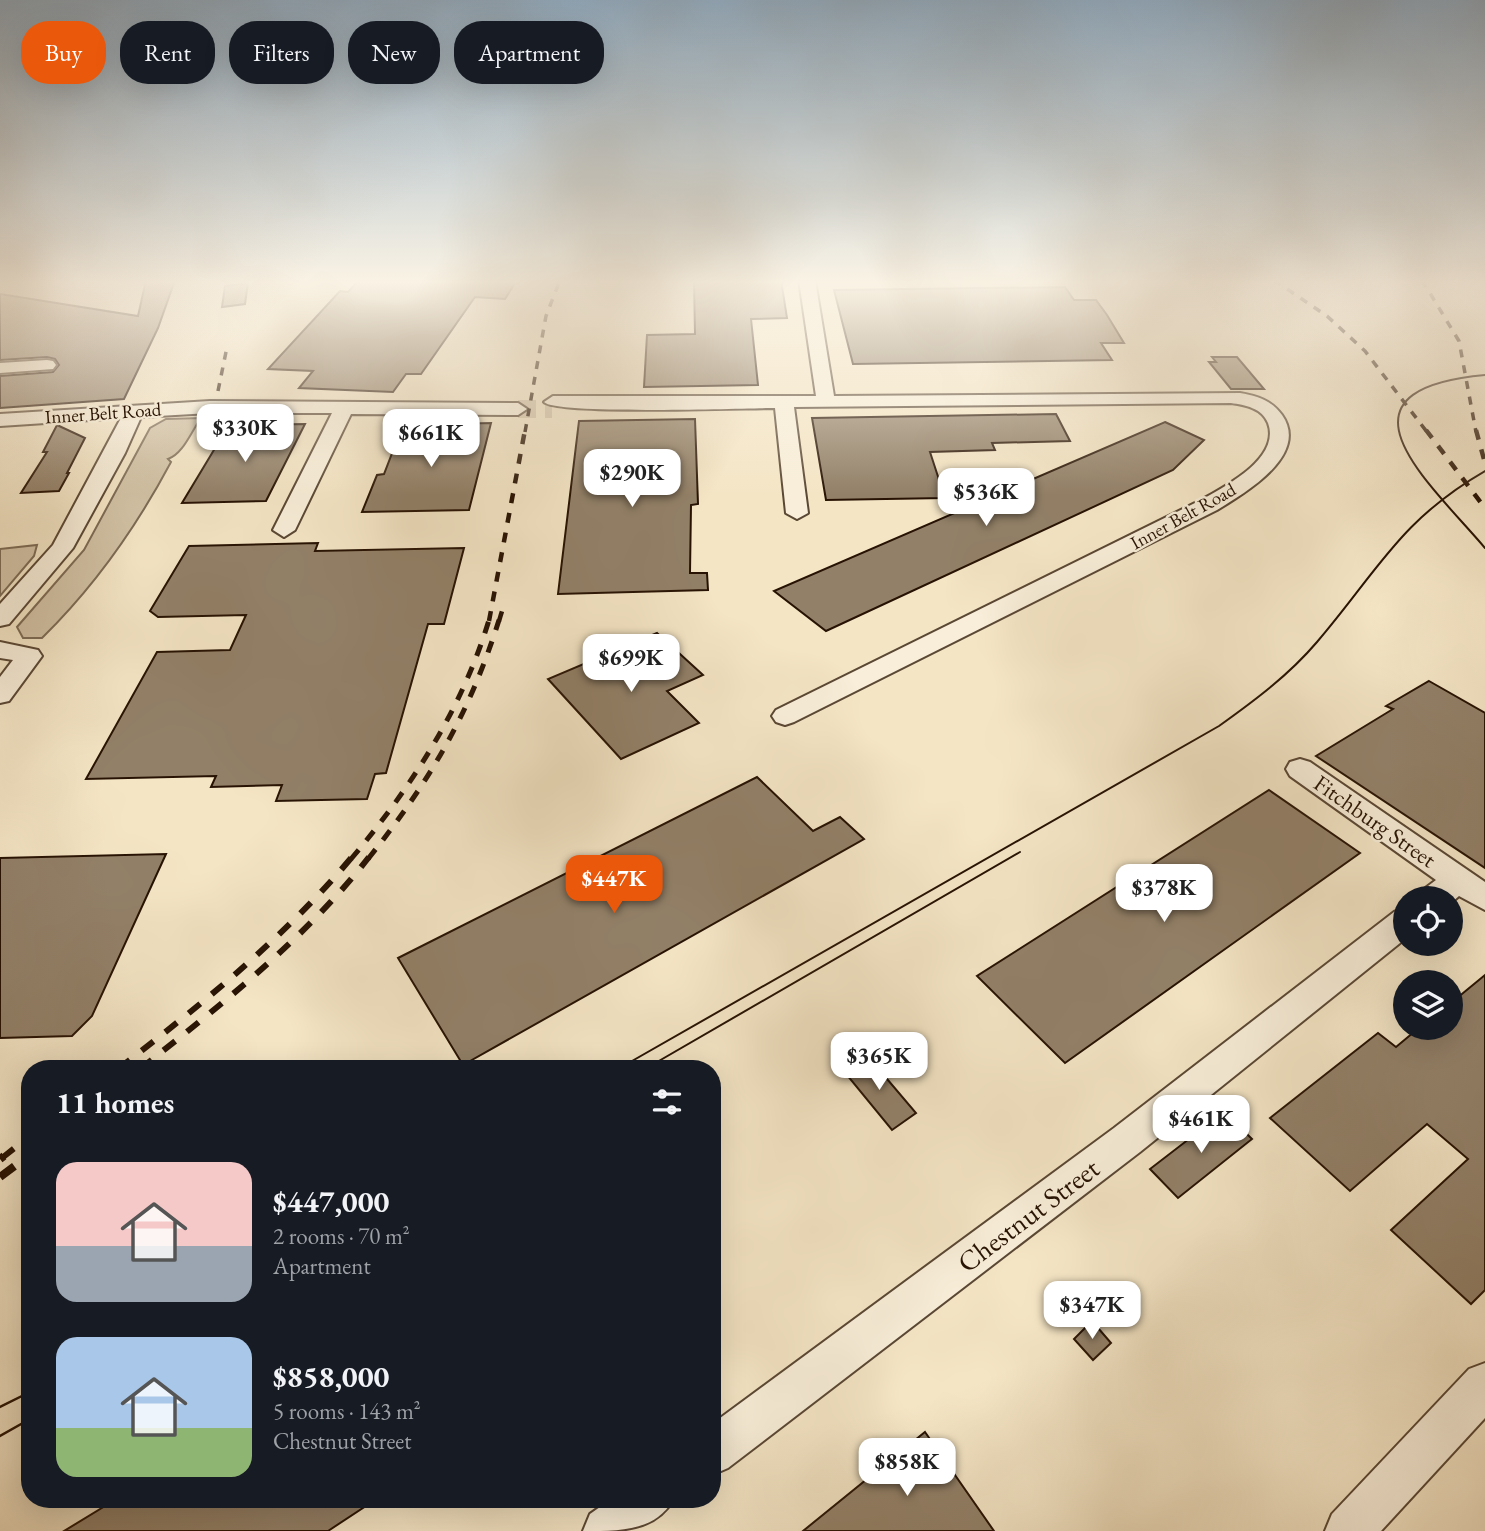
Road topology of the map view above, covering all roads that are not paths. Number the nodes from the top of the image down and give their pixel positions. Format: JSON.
{"nodes":[{"id":1,"x":818,"y":351,"type":"edge"},
{"id":2,"x":47,"y":365,"type":"dead end"},
{"id":3,"x":0,"y":368,"type":"edge"},
{"id":4,"x":784,"y":401,"type":"junction"},
{"id":5,"x":826,"y":401,"type":"junction"},
{"id":6,"x":518,"y":406,"type":"tunnel mouth"},
{"id":7,"x":552,"y":406,"type":"tunnel mouth"},
{"id":8,"x":345,"y":407,"type":"junction"},
{"id":9,"x":134,"y":411,"type":"junction"},
{"id":10,"x":0,"y":421,"type":"edge"},
{"id":11,"x":797,"y":513,"type":"dead end"},
{"id":12,"x":284,"y":530,"type":"dead end"},
{"id":13,"x":0,"y":619,"type":"edge"},
{"id":14,"x":0,"y":650,"type":"edge"},
{"id":15,"x":0,"y":695,"type":"edge"},
{"id":16,"x":785,"y":716,"type":"dead end"},
{"id":17,"x":1300,"y":769,"type":"dead end"},
{"id":18,"x":1443,"y":886,"type":"edge"},
{"id":19,"x":1463,"y":893,"type":"edge"},
{"id":20,"x":1485,"y":898,"type":"edge"},
{"id":21,"x":1393,"y":930,"type":"edge"},
{"id":22,"x":1485,"y":1385,"type":"edge"},
{"id":23,"x":721,"y":1445,"type":"edge"},
{"id":24,"x":1349,"y":1531,"type":"edge"}],
"edges":[{"from":1,"to":5,"type":"street"},
{"from":2,"to":3,"type":"street"},
{"from":4,"to":5,"type":"street","name":"Inner Belt Road"},
{"from":4,"to":7,"type":"street","name":"Inner Belt Road"},
{"from":4,"to":11,"type":"street"},
{"from":5,"to":16,"type":"street","name":"Inner Belt Road"},
{"from":6,"to":8,"type":"street","name":"Inner Belt Road"},
{"from":8,"to":9,"type":"street","name":"Inner Belt Road"},
{"from":8,"to":12,"type":"street"},
{"from":9,"to":10,"type":"street","name":"Inner Belt Road"},
{"from":9,"to":13,"type":"street"},
{"from":14,"to":15,"type":"street"},
{"from":17,"to":18,"type":"street","name":"Fitchburg Street"},
{"from":19,"to":20,"type":"street","name":"Fitchburg Street"},
{"from":21,"to":23,"type":"street","name":"Chestnut Street"},
{"from":22,"to":24,"type":"street"}]}
